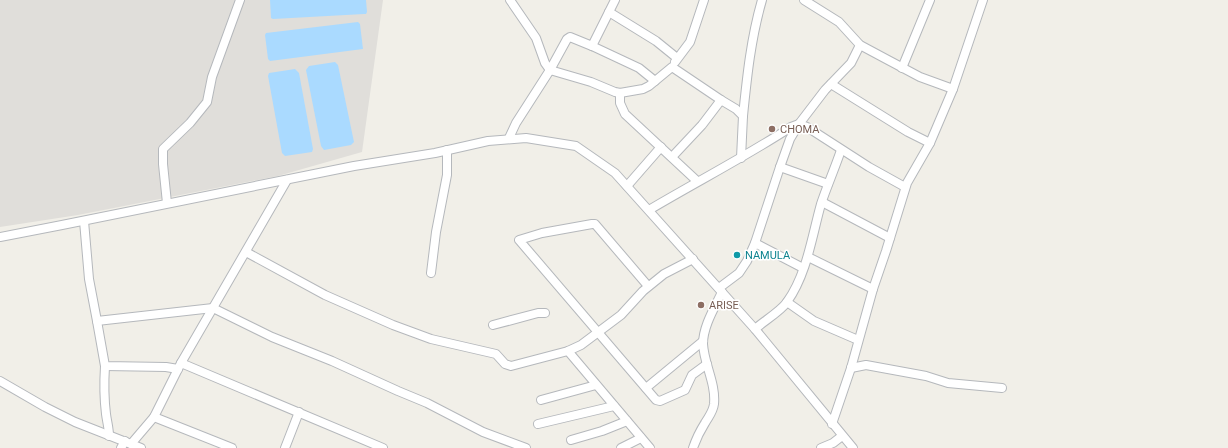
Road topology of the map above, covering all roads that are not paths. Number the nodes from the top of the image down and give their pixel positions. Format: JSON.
{"nodes":[{"id":1,"x":240,"y":0,"type":"edge"},
{"id":2,"x":510,"y":0,"type":"edge"},
{"id":3,"x":704,"y":0,"type":"edge"},
{"id":4,"x":762,"y":0,"type":"edge"},
{"id":5,"x":804,"y":0,"type":"edge"},
{"id":6,"x":930,"y":0,"type":"edge"},
{"id":7,"x":983,"y":0,"type":"edge"},
{"id":8,"x":613,"y":1,"type":"edge"},
{"id":9,"x":609,"y":12,"type":"junction"},
{"id":10,"x":860,"y":45,"type":"junction"},
{"id":11,"x":592,"y":46,"type":"junction"},
{"id":12,"x":677,"y":58,"type":"junction"},
{"id":13,"x":672,"y":67,"type":"junction"},
{"id":14,"x":902,"y":68,"type":"junction"},
{"id":15,"x":550,"y":70,"type":"junction"},
{"id":16,"x":655,"y":81,"type":"junction"},
{"id":17,"x":831,"y":84,"type":"junction"},
{"id":18,"x":953,"y":89,"type":"junction"},
{"id":19,"x":620,"y":93,"type":"junction"},
{"id":20,"x":721,"y":100,"type":"junction"},
{"id":21,"x":743,"y":116,"type":"junction"},
{"id":22,"x":799,"y":124,"type":"junction"},
{"id":23,"x":509,"y":138,"type":"junction"},
{"id":24,"x":930,"y":143,"type":"junction"},
{"id":25,"x":662,"y":147,"type":"junction"},
{"id":26,"x":447,"y":150,"type":"junction"},
{"id":27,"x":841,"y":150,"type":"junction"},
{"id":28,"x":672,"y":157,"type":"junction"},
{"id":29,"x":741,"y":158,"type":"junction"},
{"id":30,"x":780,"y":167,"type":"junction"},
{"id":31,"x":287,"y":180,"type":"junction"},
{"id":32,"x":697,"y":181,"type":"junction"},
{"id":33,"x":828,"y":184,"type":"junction"},
{"id":34,"x":627,"y":186,"type":"junction"},
{"id":35,"x":906,"y":187,"type":"junction"},
{"id":36,"x":822,"y":202,"type":"junction"},
{"id":37,"x":167,"y":203,"type":"junction"},
{"id":38,"x":649,"y":210,"type":"junction"},
{"id":39,"x":84,"y":221,"type":"junction"},
{"id":40,"x":0,"y":237,"type":"edge"},
{"id":41,"x":890,"y":238,"type":"junction"},
{"id":42,"x":756,"y":243,"type":"junction"},
{"id":43,"x":246,"y":252,"type":"junction"},
{"id":44,"x":808,"y":256,"type":"junction"},
{"id":45,"x":693,"y":259,"type":"junction"},
{"id":46,"x":803,"y":268,"type":"junction"},
{"id":47,"x":431,"y":272,"type":"dead end"},
{"id":48,"x":648,"y":286,"type":"junction"},
{"id":49,"x":873,"y":289,"type":"junction"},
{"id":50,"x":720,"y":290,"type":"junction"},
{"id":51,"x":787,"y":302,"type":"junction"},
{"id":52,"x":213,"y":308,"type":"junction"},
{"id":53,"x":545,"y":312,"type":"dead end"},
{"id":54,"x":97,"y":321,"type":"junction"},
{"id":55,"x":493,"y":325,"type":"dead end"},
{"id":56,"x":755,"y":329,"type":"junction"},
{"id":57,"x":598,"y":333,"type":"junction"},
{"id":58,"x":858,"y":340,"type":"junction"},
{"id":59,"x":703,"y":341,"type":"junction"},
{"id":60,"x":568,"y":352,"type":"junction"},
{"id":61,"x":706,"y":364,"type":"junction"},
{"id":62,"x":105,"y":366,"type":"junction"},
{"id":63,"x":180,"y":366,"type":"junction"},
{"id":64,"x":850,"y":368,"type":"junction"},
{"id":65,"x":0,"y":381,"type":"edge"},
{"id":66,"x":596,"y":384,"type":"junction"},
{"id":67,"x":646,"y":388,"type":"junction"},
{"id":68,"x":1002,"y":388,"type":"dead end"},
{"id":69,"x":541,"y":400,"type":"dead end"},
{"id":70,"x":614,"y":406,"type":"junction"},
{"id":71,"x":299,"y":412,"type":"junction"},
{"id":72,"x":154,"y":417,"type":"junction"},
{"id":73,"x":627,"y":421,"type":"junction"},
{"id":74,"x":538,"y":424,"type":"dead end"},
{"id":75,"x":832,"y":424,"type":"junction"},
{"id":76,"x":109,"y":436,"type":"junction"},
{"id":77,"x":842,"y":436,"type":"junction"},
{"id":78,"x":641,"y":438,"type":"junction"},
{"id":79,"x":571,"y":440,"type":"dead end"},
{"id":80,"x":126,"y":444,"type":"edge"},
{"id":81,"x":368,"y":445,"type":"edge"},
{"id":82,"x":832,"y":446,"type":"edge"},
{"id":83,"x":142,"y":448,"type":"edge"},
{"id":84,"x":232,"y":448,"type":"edge"},
{"id":85,"x":285,"y":448,"type":"edge"},
{"id":86,"x":383,"y":448,"type":"edge"},
{"id":87,"x":526,"y":448,"type":"edge"},
{"id":88,"x":621,"y":448,"type":"edge"},
{"id":89,"x":650,"y":448,"type":"edge"},
{"id":90,"x":693,"y":448,"type":"edge"},
{"id":91,"x":822,"y":448,"type":"edge"},
{"id":92,"x":853,"y":448,"type":"edge"}],
"edges":[{"from":1,"to":37,"type":"street"},
{"from":2,"to":15,"type":"street"},
{"from":3,"to":12,"type":"street"},
{"from":4,"to":21,"type":"street"},
{"from":5,"to":10,"type":"street"},
{"from":6,"to":14,"type":"street"},
{"from":7,"to":18,"type":"street"},
{"from":8,"to":9,"type":"street"},
{"from":9,"to":11,"type":"street"},
{"from":9,"to":12,"type":"street"},
{"from":10,"to":14,"type":"street"},
{"from":10,"to":17,"type":"street"},
{"from":11,"to":15,"type":"street"},
{"from":11,"to":16,"type":"street"},
{"from":12,"to":13,"type":"street"},
{"from":13,"to":16,"type":"street"},
{"from":13,"to":20,"type":"street"},
{"from":14,"to":18,"type":"street"},
{"from":15,"to":19,"type":"street"},
{"from":15,"to":23,"type":"street"},
{"from":16,"to":19,"type":"street"},
{"from":17,"to":22,"type":"street"},
{"from":17,"to":24,"type":"street"},
{"from":18,"to":24,"type":"street"},
{"from":19,"to":25,"type":"street"},
{"from":20,"to":21,"type":"street"},
{"from":20,"to":28,"type":"street"},
{"from":21,"to":29,"type":"street"},
{"from":22,"to":27,"type":"street"},
{"from":22,"to":29,"type":"street"},
{"from":22,"to":30,"type":"street"},
{"from":23,"to":26,"type":"street"},
{"from":23,"to":34,"type":"street"},
{"from":24,"to":35,"type":"street"},
{"from":25,"to":28,"type":"street"},
{"from":25,"to":34,"type":"street"},
{"from":26,"to":31,"type":"street"},
{"from":26,"to":47,"type":"street"},
{"from":27,"to":33,"type":"street"},
{"from":27,"to":35,"type":"street"},
{"from":28,"to":32,"type":"street"},
{"from":29,"to":32,"type":"street"},
{"from":30,"to":33,"type":"street"},
{"from":30,"to":42,"type":"street"},
{"from":31,"to":37,"type":"street"},
{"from":31,"to":43,"type":"street"},
{"from":32,"to":38,"type":"street"},
{"from":33,"to":36,"type":"street"},
{"from":34,"to":38,"type":"street"},
{"from":35,"to":41,"type":"street"},
{"from":36,"to":41,"type":"street"},
{"from":36,"to":44,"type":"street"},
{"from":37,"to":39,"type":"street"},
{"from":38,"to":45,"type":"street"},
{"from":39,"to":40,"type":"street"},
{"from":39,"to":54,"type":"street"},
{"from":41,"to":49,"type":"street"},
{"from":42,"to":46,"type":"street"},
{"from":42,"to":50,"type":"street"},
{"from":43,"to":52,"type":"street"},
{"from":43,"to":60,"type":"street"},
{"from":44,"to":46,"type":"street"},
{"from":44,"to":49,"type":"street"},
{"from":45,"to":48,"type":"street"},
{"from":45,"to":50,"type":"street"},
{"from":46,"to":51,"type":"street"},
{"from":48,"to":57,"type":"street"},
{"from":48,"to":57,"type":"street"},
{"from":49,"to":58,"type":"street"},
{"from":50,"to":56,"type":"street"},
{"from":50,"to":59,"type":"street"},
{"from":51,"to":56,"type":"street"},
{"from":51,"to":58,"type":"street"},
{"from":52,"to":54,"type":"street"},
{"from":52,"to":63,"type":"street"},
{"from":52,"to":87,"type":"street"},
{"from":53,"to":55,"type":"street"},
{"from":54,"to":62,"type":"street"},
{"from":56,"to":75,"type":"street"},
{"from":57,"to":60,"type":"street"},
{"from":57,"to":67,"type":"street"},
{"from":58,"to":64,"type":"street"},
{"from":59,"to":61,"type":"street"},
{"from":59,"to":67,"type":"street"},
{"from":60,"to":66,"type":"street"},
{"from":61,"to":67,"type":"street"},
{"from":61,"to":90,"type":"street"},
{"from":62,"to":63,"type":"street"},
{"from":62,"to":76,"type":"street"},
{"from":63,"to":71,"type":"street"},
{"from":63,"to":72,"type":"street"},
{"from":64,"to":68,"type":"street"},
{"from":64,"to":75,"type":"street"},
{"from":65,"to":76,"type":"street"},
{"from":66,"to":69,"type":"street"},
{"from":66,"to":70,"type":"street"},
{"from":70,"to":73,"type":"street"},
{"from":70,"to":74,"type":"street"},
{"from":71,"to":81,"type":"street"},
{"from":71,"to":85,"type":"street"},
{"from":72,"to":80,"type":"street"},
{"from":72,"to":84,"type":"street"},
{"from":73,"to":78,"type":"street"},
{"from":73,"to":79,"type":"street"},
{"from":75,"to":77,"type":"street"},
{"from":76,"to":80,"type":"street"},
{"from":77,"to":82,"type":"street"},
{"from":77,"to":92,"type":"street"},
{"from":78,"to":88,"type":"street"},
{"from":78,"to":89,"type":"street"},
{"from":80,"to":83,"type":"street"},
{"from":81,"to":86,"type":"street"},
{"from":82,"to":91,"type":"street"}]}
